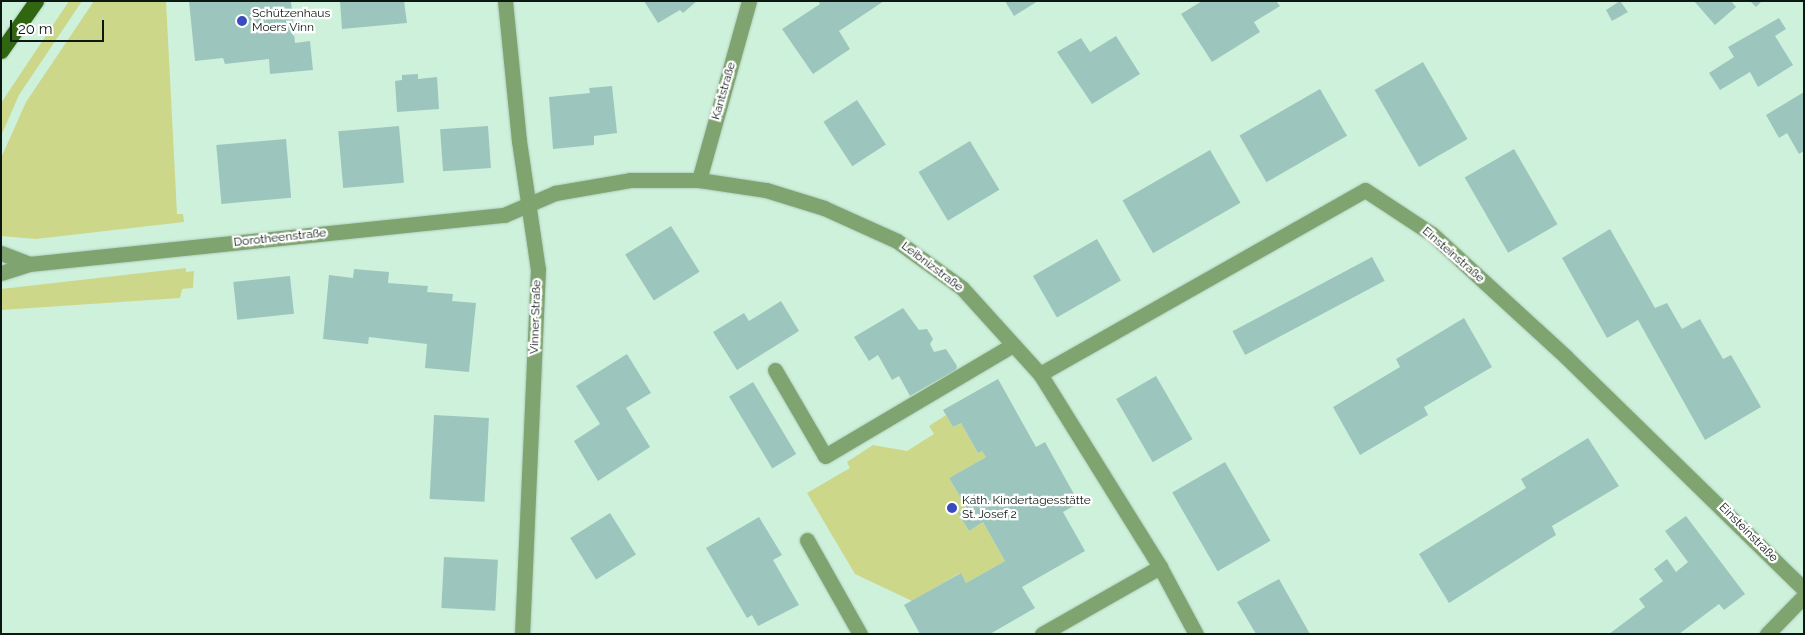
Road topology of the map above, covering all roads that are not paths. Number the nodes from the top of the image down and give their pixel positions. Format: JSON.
{"nodes":[{"id":1,"x":36,"y":1,"type":"edge"},
{"id":2,"x":505,"y":1,"type":"edge"},
{"id":3,"x":749,"y":1,"type":"edge"},
{"id":4,"x":1,"y":51,"type":"edge"},
{"id":5,"x":699,"y":180,"type":"junction"},
{"id":6,"x":528,"y":204,"type":"junction"},
{"id":7,"x":1,"y":253,"type":"edge"},
{"id":8,"x":29,"y":264,"type":"junction"},
{"id":9,"x":1,"y":273,"type":"edge"},
{"id":10,"x":1013,"y":345,"type":"junction"},
{"id":11,"x":775,"y":370,"type":"dead end"},
{"id":12,"x":1040,"y":374,"type":"junction"},
{"id":13,"x":806,"y":540,"type":"dead end"},
{"id":14,"x":1160,"y":567,"type":"junction"},
{"id":15,"x":1804,"y":588,"type":"edge"},
{"id":16,"x":1804,"y":596,"type":"edge"},
{"id":17,"x":522,"y":634,"type":"edge"},
{"id":18,"x":860,"y":634,"type":"edge"},
{"id":19,"x":1042,"y":634,"type":"edge"},
{"id":20,"x":1196,"y":634,"type":"edge"},
{"id":21,"x":1767,"y":634,"type":"edge"}],
"edges":[{"from":1,"to":4,"type":"main road"},
{"from":2,"to":6,"type":"street","name":"Vinner Straße"},
{"from":3,"to":5,"type":"street","name":"Kantstraße"},
{"from":5,"to":6,"type":"street","name":"Leibnizstraße"},
{"from":5,"to":10,"type":"street","name":"Leibnizstraße"},
{"from":6,"to":8,"type":"street","name":"Dorotheenstraße"},
{"from":6,"to":17,"type":"street","name":"Vinner Straße"},
{"from":7,"to":8,"type":"street","name":"Dorotheenstraße"},
{"from":8,"to":9,"type":"street","name":"Dorotheenstraße"},
{"from":10,"to":11,"type":"street"},
{"from":10,"to":12,"type":"street","name":"Leibnizstraße"},
{"from":12,"to":14,"type":"street","name":"Leibnizstraße"},
{"from":12,"to":15,"type":"street","name":"Einsteinstraße"},
{"from":13,"to":18,"type":"street"},
{"from":14,"to":19,"type":"street"},
{"from":14,"to":20,"type":"street","name":"Leibnizstraße"},
{"from":16,"to":21,"type":"street"}]}
